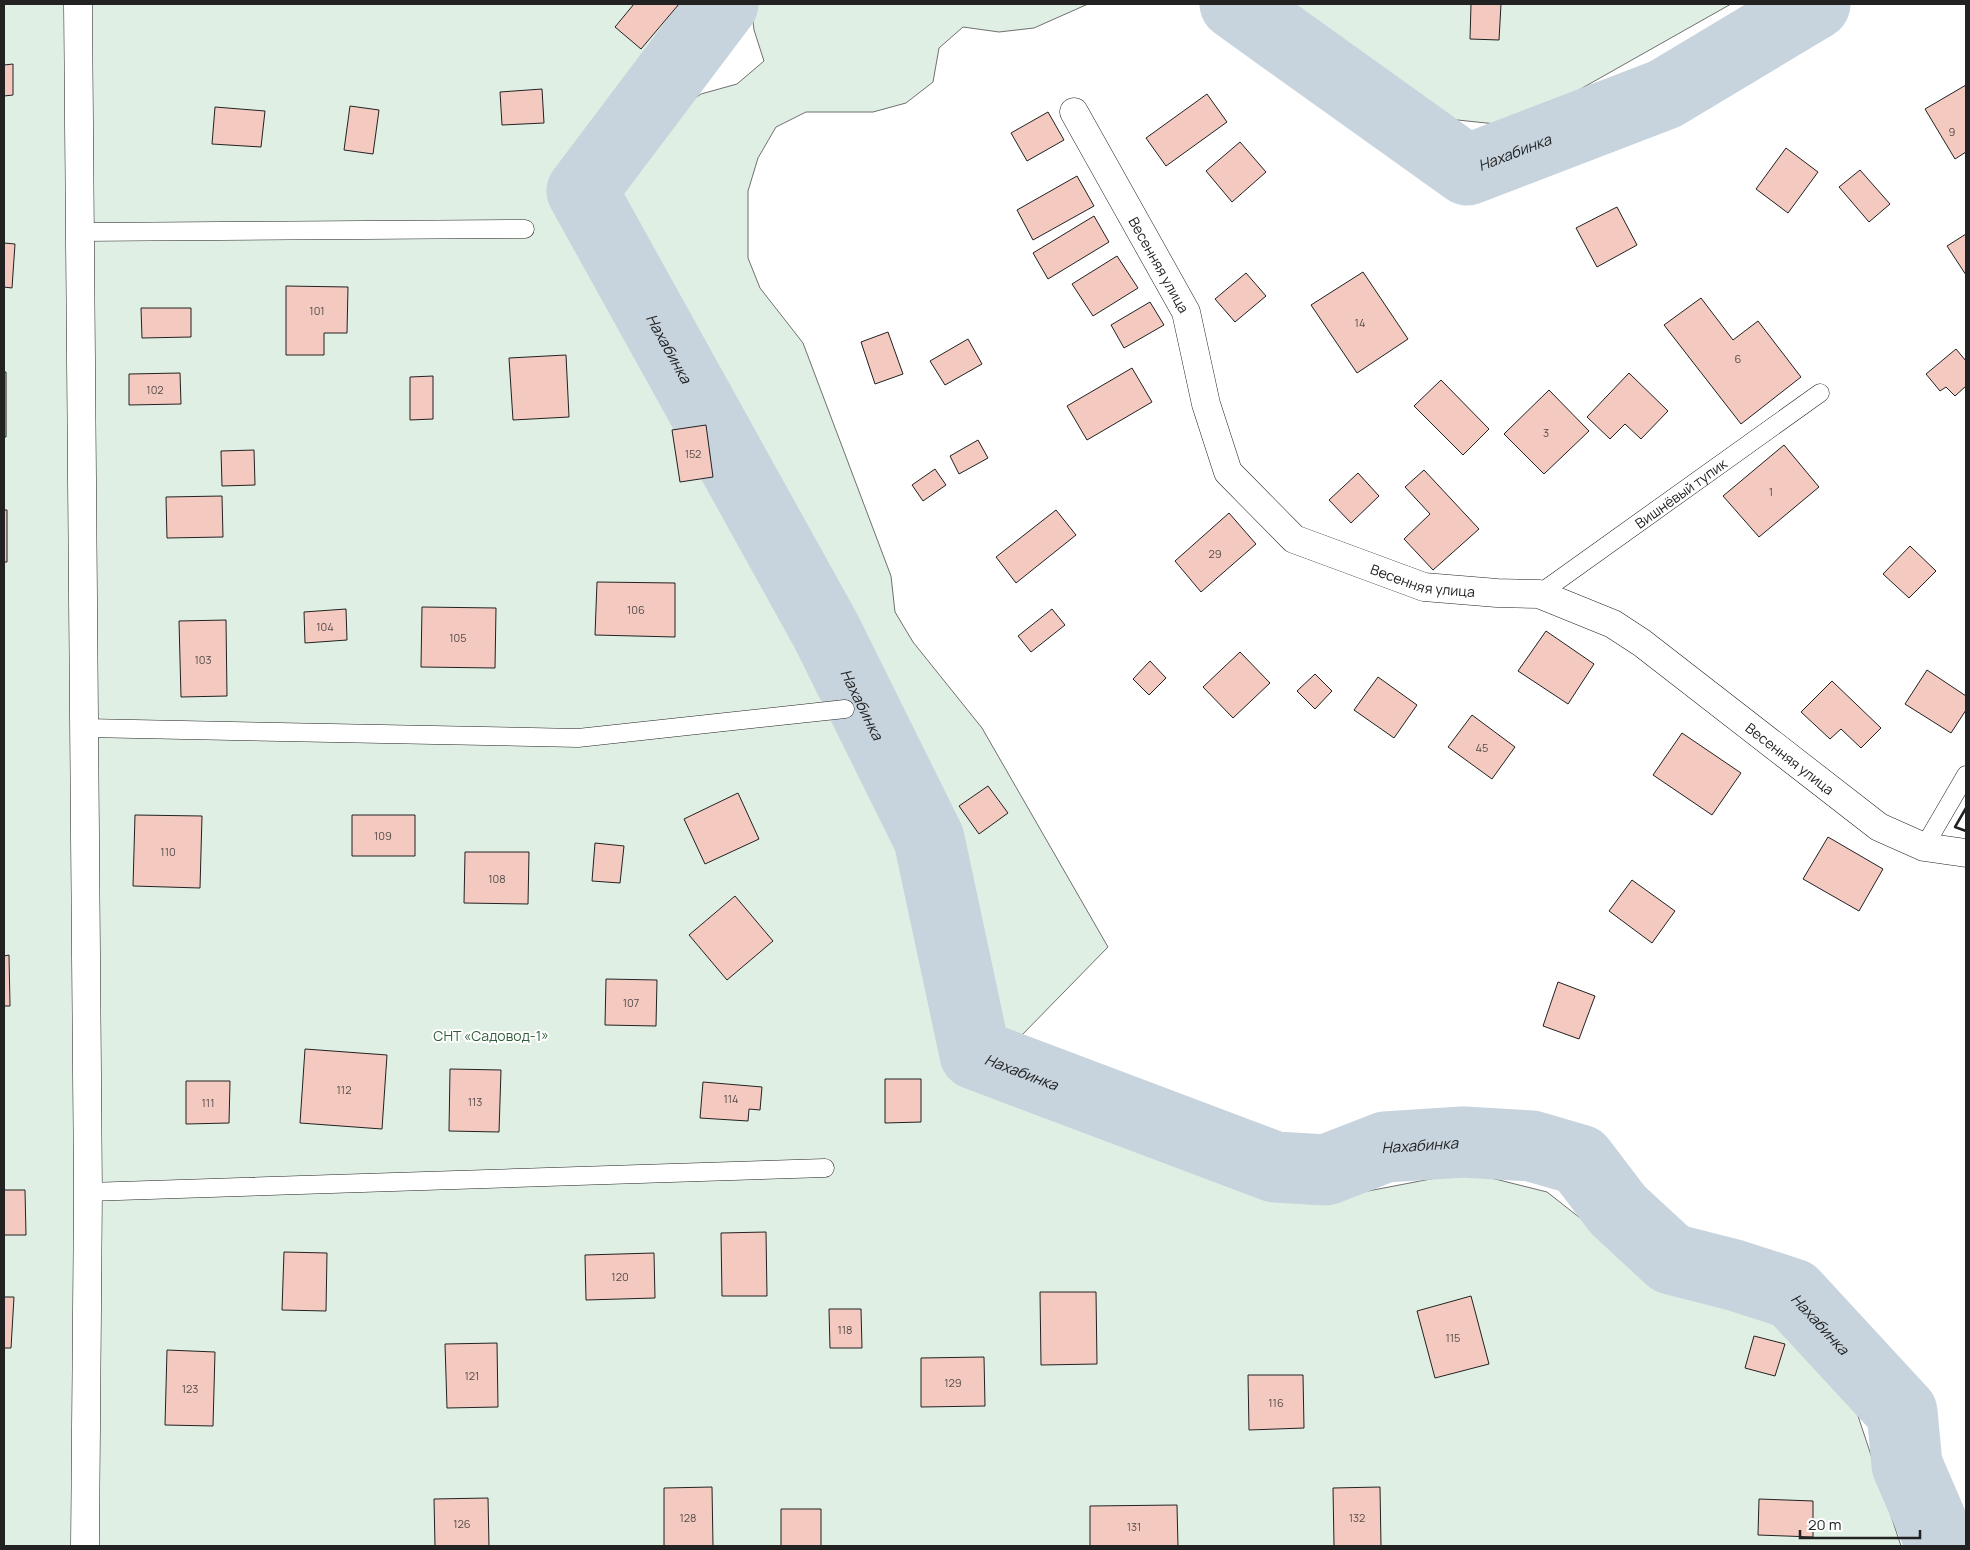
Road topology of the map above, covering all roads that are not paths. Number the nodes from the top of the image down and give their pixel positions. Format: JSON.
{"nodes":[{"id":1,"x":78,"y":4,"type":"edge"},
{"id":2,"x":1074,"y":112,"type":"dead end"},
{"id":3,"x":525,"y":229,"type":"dead end"},
{"id":4,"x":79,"y":232,"type":"junction"},
{"id":5,"x":1820,"y":393,"type":"dead end"},
{"id":6,"x":1539,"y":594,"type":"junction"},
{"id":7,"x":845,"y":709,"type":"dead end"},
{"id":8,"x":86,"y":728,"type":"junction"},
{"id":9,"x":1966,"y":775,"type":"edge"},
{"id":10,"x":1924,"y":847,"type":"junction"},
{"id":11,"x":1966,"y":853,"type":"edge"},
{"id":12,"x":825,"y":1168,"type":"dead end"},
{"id":13,"x":88,"y":1192,"type":"junction"},
{"id":14,"x":85,"y":1546,"type":"edge"}],
"edges":[{"from":1,"to":4,"type":"street"},
{"from":2,"to":6,"type":"street","name":"Весенняя улица"},
{"from":3,"to":4,"type":"lane"},
{"from":4,"to":8,"type":"street"},
{"from":5,"to":6,"type":"lane","name":"Вишнёвый тупик"},
{"from":6,"to":10,"type":"street","name":"Весенняя улица"},
{"from":7,"to":8,"type":"lane"},
{"from":8,"to":13,"type":"street"},
{"from":9,"to":10,"type":"lane"},
{"from":10,"to":11,"type":"street","name":"Весенняя улица"},
{"from":12,"to":13,"type":"lane"},
{"from":13,"to":14,"type":"street"}]}
